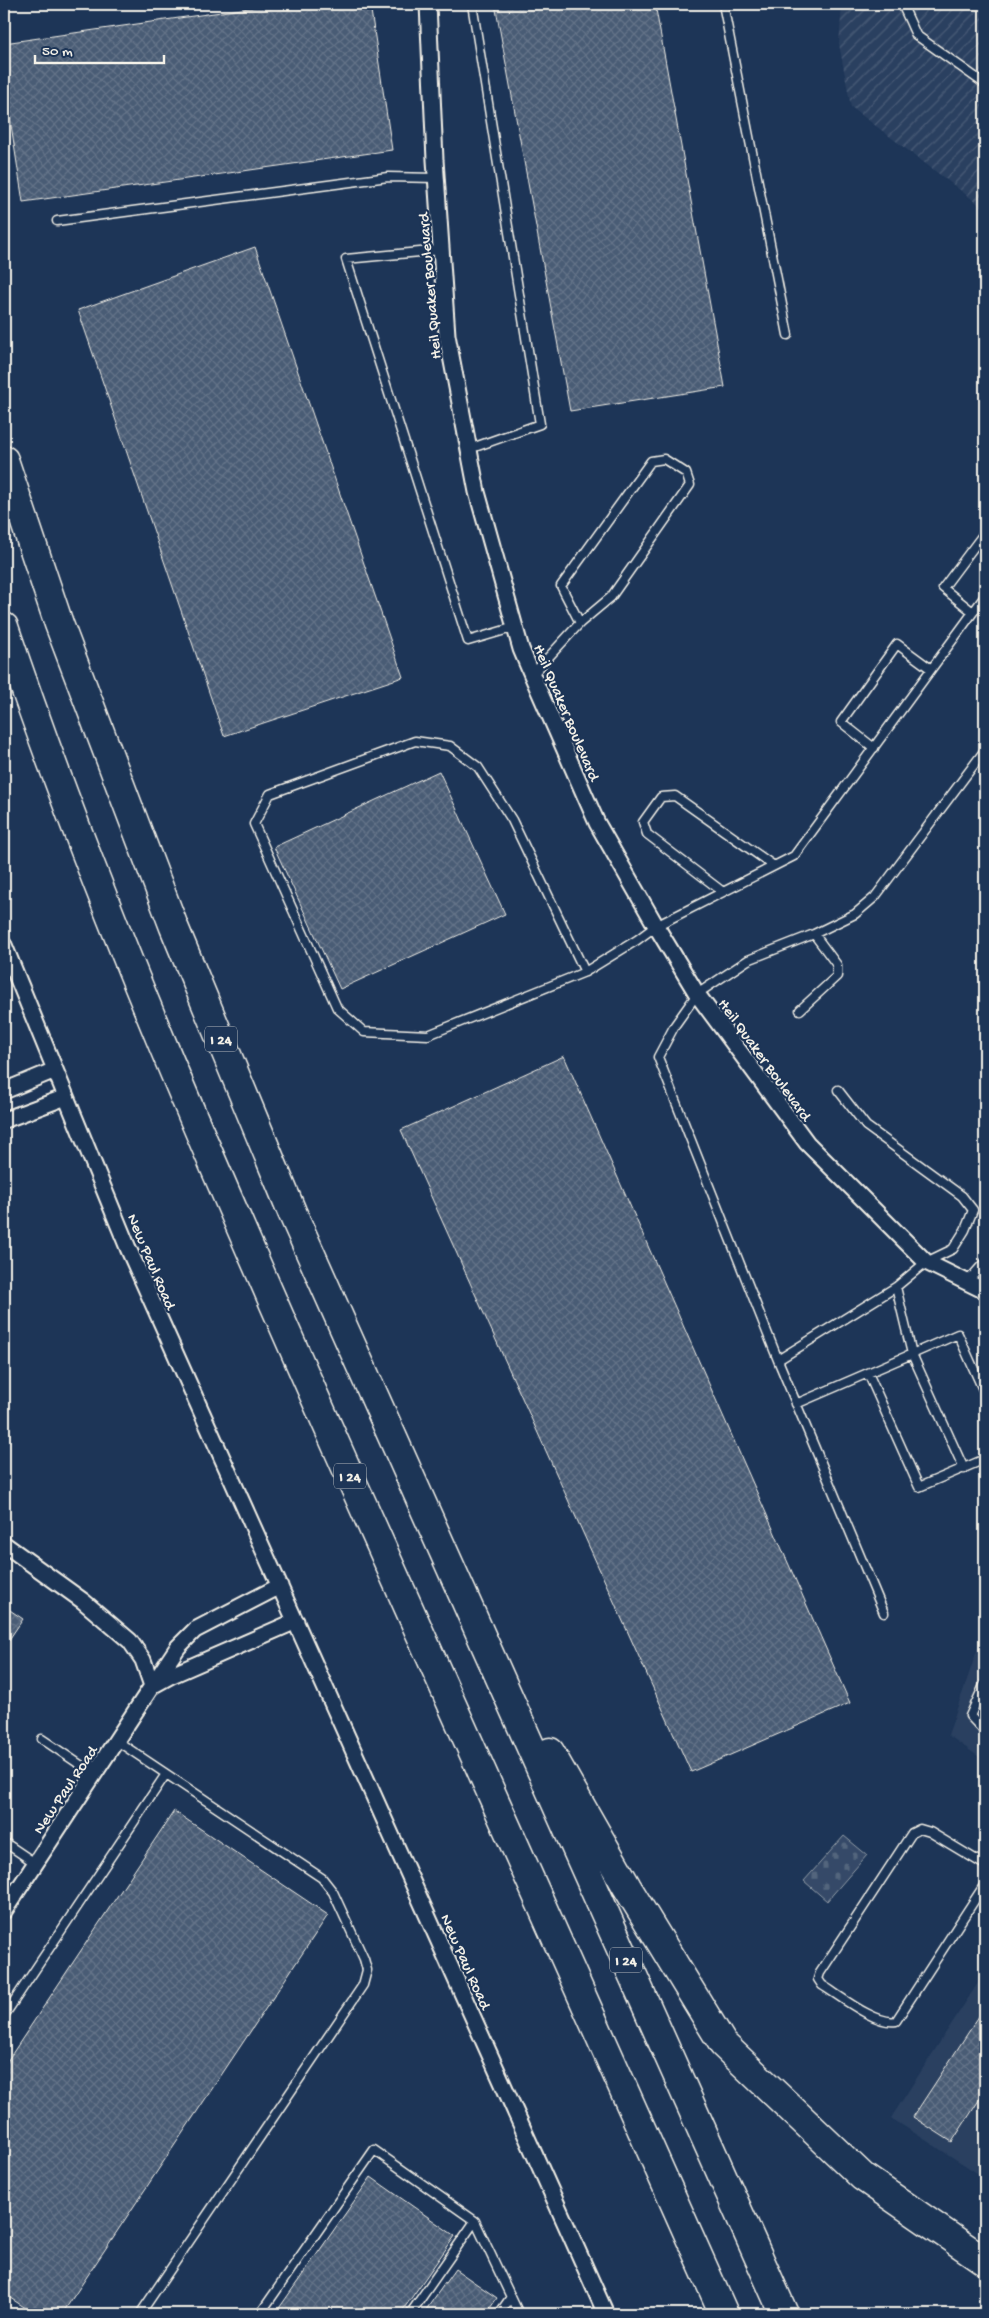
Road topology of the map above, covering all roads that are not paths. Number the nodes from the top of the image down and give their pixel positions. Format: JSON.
{"nodes":[{"id":1,"x":428,"y":4,"type":"edge"},
{"id":2,"x":472,"y":4,"type":"edge"},
{"id":3,"x":723,"y":4,"type":"edge"},
{"id":4,"x":902,"y":4,"type":"edge"},
{"id":5,"x":985,"y":84,"type":"edge"},
{"id":6,"x":436,"y":178,"type":"junction"},
{"id":7,"x":57,"y":221,"type":"dead end"},
{"id":8,"x":441,"y":250,"type":"junction"},
{"id":9,"x":788,"y":335,"type":"dead end"},
{"id":10,"x":469,"y":449,"type":"junction"},
{"id":11,"x":4,"y":460,"type":"edge"},
{"id":12,"x":985,"y":532,"type":"edge"},
{"id":13,"x":985,"y":596,"type":"edge"},
{"id":14,"x":973,"y":612,"type":"junction"},
{"id":15,"x":580,"y":624,"type":"junction"},
{"id":16,"x":4,"y":627,"type":"edge"},
{"id":17,"x":515,"y":627,"type":"junction"},
{"id":18,"x":931,"y":669,"type":"junction"},
{"id":19,"x":532,"y":675,"type":"junction"},
{"id":20,"x":874,"y":748,"type":"junction"},
{"id":21,"x":985,"y":750,"type":"edge"},
{"id":22,"x":774,"y":866,"type":"junction"},
{"id":23,"x":723,"y":892,"type":"junction"},
{"id":24,"x":656,"y":926,"type":"junction"},
{"id":25,"x":814,"y":934,"type":"junction"},
{"id":26,"x":4,"y":945,"type":"edge"},
{"id":27,"x":585,"y":972,"type":"junction"},
{"id":28,"x":697,"y":994,"type":"junction"},
{"id":29,"x":800,"y":1010,"type":"dead end"},
{"id":30,"x":55,"y":1070,"type":"junction"},
{"id":31,"x":838,"y":1090,"type":"dead end"},
{"id":32,"x":4,"y":1091,"type":"edge"},
{"id":33,"x":66,"y":1097,"type":"junction"},
{"id":34,"x":4,"y":1120,"type":"edge"},
{"id":35,"x":926,"y":1262,"type":"junction"},
{"id":36,"x":985,"y":1262,"type":"edge"},
{"id":37,"x":967,"y":1282,"type":"junction"},
{"id":38,"x":896,"y":1287,"type":"junction"},
{"id":39,"x":985,"y":1291,"type":"edge"},
{"id":40,"x":912,"y":1354,"type":"junction"},
{"id":41,"x":778,"y":1360,"type":"junction"},
{"id":42,"x":868,"y":1373,"type":"junction"},
{"id":43,"x":985,"y":1394,"type":"edge"},
{"id":44,"x":796,"y":1404,"type":"junction"},
{"id":45,"x":985,"y":1459,"type":"edge"},
{"id":46,"x":964,"y":1468,"type":"junction"},
{"id":47,"x":4,"y":1544,"type":"edge"},
{"id":48,"x":280,"y":1586,"type":"junction"},
{"id":49,"x":468,"y":1607,"type":"junction"},
{"id":50,"x":884,"y":1613,"type":"dead end"},
{"id":51,"x":296,"y":1621,"type":"junction"},
{"id":52,"x":985,"y":1683,"type":"edge"},
{"id":53,"x":152,"y":1686,"type":"junction"},
{"id":54,"x":985,"y":1732,"type":"edge"},
{"id":55,"x":42,"y":1739,"type":"dead end"},
{"id":56,"x":117,"y":1741,"type":"junction"},
{"id":57,"x":94,"y":1774,"type":"junction"},
{"id":58,"x":166,"y":1774,"type":"junction"},
{"id":59,"x":4,"y":1842,"type":"edge"},
{"id":60,"x":36,"y":1863,"type":"junction"},
{"id":61,"x":985,"y":1865,"type":"edge"},
{"id":62,"x":985,"y":1884,"type":"edge"},
{"id":63,"x":4,"y":1911,"type":"edge"},
{"id":64,"x":4,"y":2016,"type":"edge"},
{"id":65,"x":475,"y":2221,"type":"junction"},
{"id":66,"x":985,"y":2261,"type":"edge"},
{"id":67,"x":511,"y":2297,"type":"junction"},
{"id":68,"x":140,"y":2314,"type":"edge"},
{"id":69,"x":260,"y":2314,"type":"edge"},
{"id":70,"x":410,"y":2314,"type":"edge"},
{"id":71,"x":499,"y":2314,"type":"edge"},
{"id":72,"x":519,"y":2314,"type":"edge"},
{"id":73,"x":606,"y":2314,"type":"edge"},
{"id":74,"x":724,"y":2314,"type":"edge"},
{"id":75,"x":784,"y":2314,"type":"edge"}],
"edges":[{"from":1,"to":6,"type":"street","name":"Heil Quaker Boulevard"},
{"from":2,"to":10,"type":"lane"},
{"from":3,"to":9,"type":"lane"},
{"from":4,"to":5,"type":"lane"},
{"from":6,"to":7,"type":"lane"},
{"from":6,"to":8,"type":"street","name":"Heil Quaker Boulevard"},
{"from":8,"to":10,"type":"street","name":"Heil Quaker Boulevard"},
{"from":8,"to":17,"type":"lane"},
{"from":10,"to":17,"type":"street","name":"Heil Quaker Boulevard"},
{"from":11,"to":49,"type":"highway","number":"I 24"},
{"from":12,"to":14,"type":"lane"},
{"from":13,"to":14,"type":"lane"},
{"from":14,"to":18,"type":"lane"},
{"from":15,"to":15,"type":"lane"},
{"from":15,"to":19,"type":"lane"},
{"from":16,"to":74,"type":"highway","number":"I 24"},
{"from":17,"to":19,"type":"street","name":"Heil Quaker Boulevard"},
{"from":18,"to":20,"type":"lane"},
{"from":18,"to":20,"type":"lane"},
{"from":19,"to":24,"type":"street","name":"Heil Quaker Boulevard"},
{"from":20,"to":22,"type":"lane"},
{"from":21,"to":25,"type":"lane"},
{"from":22,"to":23,"type":"lane"},
{"from":22,"to":23,"type":"lane"},
{"from":23,"to":24,"type":"lane"},
{"from":24,"to":27,"type":"lane"},
{"from":24,"to":28,"type":"street","name":"Heil Quaker Boulevard"},
{"from":25,"to":28,"type":"lane"},
{"from":25,"to":29,"type":"lane"},
{"from":26,"to":30,"type":"street","name":"New Paul Road"},
{"from":27,"to":27,"type":"lane"},
{"from":28,"to":35,"type":"street","name":"Heil Quaker Boulevard"},
{"from":28,"to":41,"type":"lane"},
{"from":30,"to":32,"type":"street"},
{"from":30,"to":33,"type":"street","name":"New Paul Road"},
{"from":31,"to":35,"type":"lane"},
{"from":33,"to":34,"type":"street"},
{"from":33,"to":48,"type":"street","name":"New Paul Road"},
{"from":35,"to":37,"type":"street","name":"Heil Quaker Boulevard"},
{"from":35,"to":38,"type":"lane"},
{"from":36,"to":37,"type":"lane"},
{"from":37,"to":39,"type":"street","name":"Heil Quaker Boulevard"},
{"from":38,"to":40,"type":"lane"},
{"from":38,"to":41,"type":"lane"},
{"from":40,"to":42,"type":"lane"},
{"from":40,"to":43,"type":"lane"},
{"from":40,"to":46,"type":"lane"},
{"from":41,"to":44,"type":"lane"},
{"from":42,"to":44,"type":"lane"},
{"from":42,"to":46,"type":"lane"},
{"from":44,"to":50,"type":"lane"},
{"from":45,"to":46,"type":"lane"},
{"from":47,"to":53,"type":"street"},
{"from":48,"to":51,"type":"street","name":"New Paul Road"},
{"from":48,"to":53,"type":"street","name":"New Paul Road"},
{"from":49,"to":66,"type":"highway"},
{"from":49,"to":75,"type":"highway","number":"I 24"},
{"from":51,"to":53,"type":"street","name":"New Paul Road"},
{"from":51,"to":73,"type":"street","name":"New Paul Road"},
{"from":52,"to":54,"type":"lane"},
{"from":53,"to":56,"type":"street","name":"New Paul Road"},
{"from":55,"to":57,"type":"lane"},
{"from":56,"to":57,"type":"street","name":"New Paul Road"},
{"from":56,"to":58,"type":"lane"},
{"from":57,"to":60,"type":"street","name":"New Paul Road"},
{"from":58,"to":64,"type":"lane"},
{"from":58,"to":68,"type":"lane"},
{"from":59,"to":60,"type":"lane"},
{"from":60,"to":63,"type":"street","name":"New Paul Road"},
{"from":61,"to":62,"type":"lane"},
{"from":65,"to":67,"type":"lane"},
{"from":65,"to":69,"type":"lane"},
{"from":65,"to":70,"type":"lane"},
{"from":67,"to":71,"type":"lane"},
{"from":67,"to":72,"type":"lane"}]}
